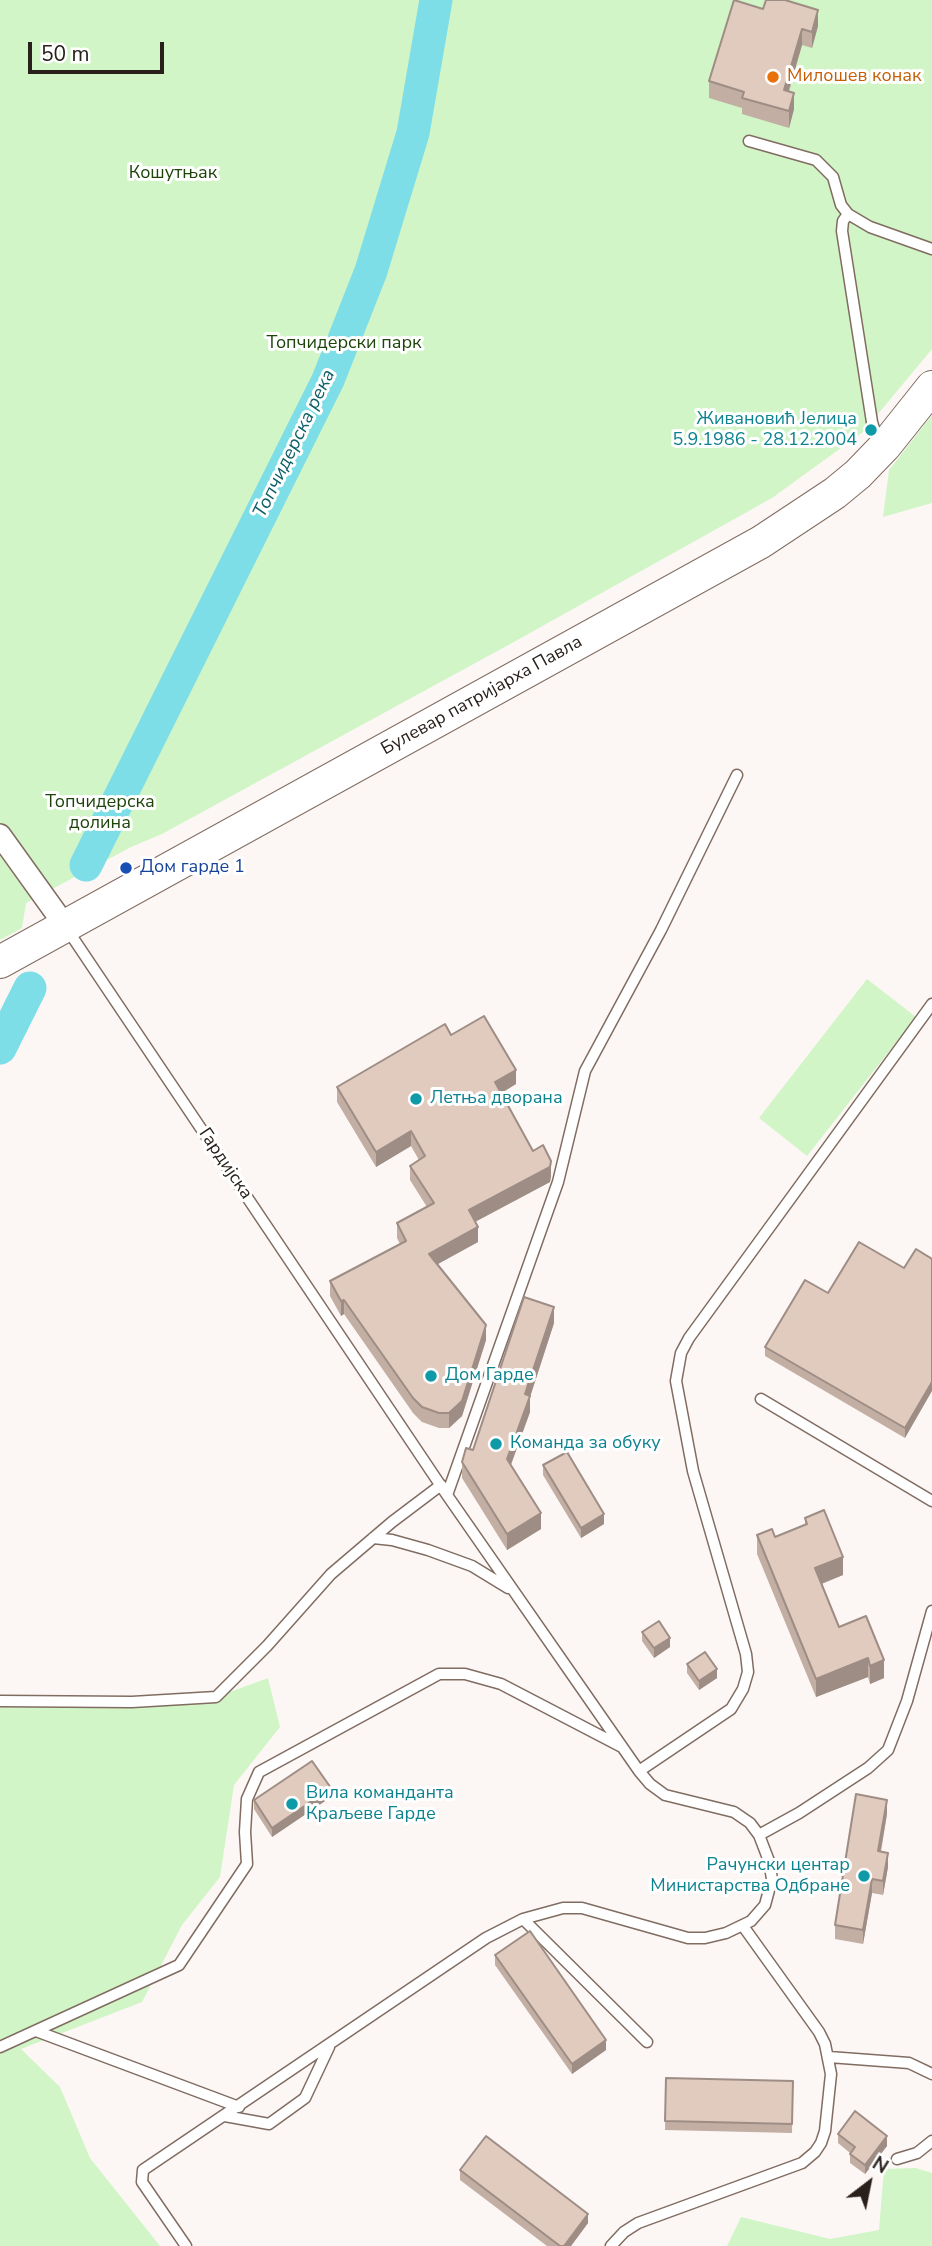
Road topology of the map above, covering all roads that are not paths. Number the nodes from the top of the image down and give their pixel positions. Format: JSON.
{"nodes":[{"id":1,"x":749,"y":141,"type":"dead end"},
{"id":2,"x":848,"y":214,"type":"junction"},
{"id":3,"x":932,"y":249,"type":"edge"},
{"id":4,"x":932,"y":387,"type":"edge"},
{"id":5,"x":885,"y":446,"type":"junction"},
{"id":6,"x":737,"y":775,"type":"dead end"},
{"id":7,"x":0,"y":835,"type":"edge"},
{"id":8,"x":66,"y":927,"type":"junction"},
{"id":9,"x":0,"y":962,"type":"edge"},
{"id":10,"x":932,"y":1004,"type":"edge"},
{"id":11,"x":761,"y":1399,"type":"dead end"},
{"id":12,"x":440,"y":1485,"type":"junction"},
{"id":13,"x":447,"y":1496,"type":"junction"},
{"id":14,"x":932,"y":1501,"type":"edge"},
{"id":15,"x":373,"y":1538,"type":"junction"},
{"id":16,"x":514,"y":1591,"type":"junction"},
{"id":17,"x":932,"y":1611,"type":"edge"},
{"id":18,"x":0,"y":1701,"type":"edge"},
{"id":19,"x":624,"y":1749,"type":"junction"},
{"id":20,"x":639,"y":1770,"type":"junction"},
{"id":21,"x":759,"y":1835,"type":"junction"},
{"id":22,"x":523,"y":1919,"type":"junction"},
{"id":23,"x":743,"y":1926,"type":"junction"},
{"id":24,"x":36,"y":2031,"type":"junction"},
{"id":25,"x":647,"y":2042,"type":"dead end"},
{"id":26,"x":330,"y":2044,"type":"junction"},
{"id":27,"x":0,"y":2047,"type":"edge"},
{"id":28,"x":829,"y":2057,"type":"junction"},
{"id":29,"x":932,"y":2074,"type":"edge"},
{"id":30,"x":239,"y":2107,"type":"junction"},
{"id":31,"x":225,"y":2116,"type":"junction"},
{"id":32,"x":932,"y":2141,"type":"edge"},
{"id":33,"x":897,"y":2160,"type":"dead end"},
{"id":34,"x":186,"y":2246,"type":"edge"},
{"id":35,"x":611,"y":2246,"type":"edge"}],
"edges":[{"from":1,"to":2,"type":"lane"},
{"from":2,"to":3,"type":"lane"},
{"from":2,"to":5,"type":"lane"},
{"from":4,"to":5,"type":"main road","name":"Булевар патријарха Павла"},
{"from":5,"to":8,"type":"main road","name":"Булевар патријарха Павла"},
{"from":6,"to":13,"type":"lane"},
{"from":7,"to":8,"type":"street","name":"Гардијска"},
{"from":8,"to":9,"type":"main road","name":"Булевар патријарха Павла"},
{"from":8,"to":12,"type":"lane","name":"Гардијска"},
{"from":10,"to":20,"type":"lane"},
{"from":11,"to":14,"type":"lane"},
{"from":12,"to":13,"type":"lane","name":"Гардијска"},
{"from":12,"to":15,"type":"lane"},
{"from":13,"to":16,"type":"lane","name":"Гардијска"},
{"from":15,"to":16,"type":"lane"},
{"from":15,"to":18,"type":"lane"},
{"from":16,"to":19,"type":"lane","name":"Гардијска"},
{"from":17,"to":21,"type":"lane"},
{"from":19,"to":20,"type":"lane","name":"Гардијска"},
{"from":19,"to":24,"type":"lane"},
{"from":20,"to":21,"type":"lane","name":"Гардијска"},
{"from":21,"to":23,"type":"lane"},
{"from":22,"to":23,"type":"lane"},
{"from":22,"to":25,"type":"lane"},
{"from":22,"to":26,"type":"lane"},
{"from":23,"to":28,"type":"lane"},
{"from":24,"to":27,"type":"lane"},
{"from":24,"to":30,"type":"lane"},
{"from":26,"to":30,"type":"lane"},
{"from":26,"to":31,"type":"lane"},
{"from":28,"to":29,"type":"lane"},
{"from":28,"to":35,"type":"lane"},
{"from":30,"to":31,"type":"lane"},
{"from":31,"to":34,"type":"lane"},
{"from":32,"to":33,"type":"lane"}]}
